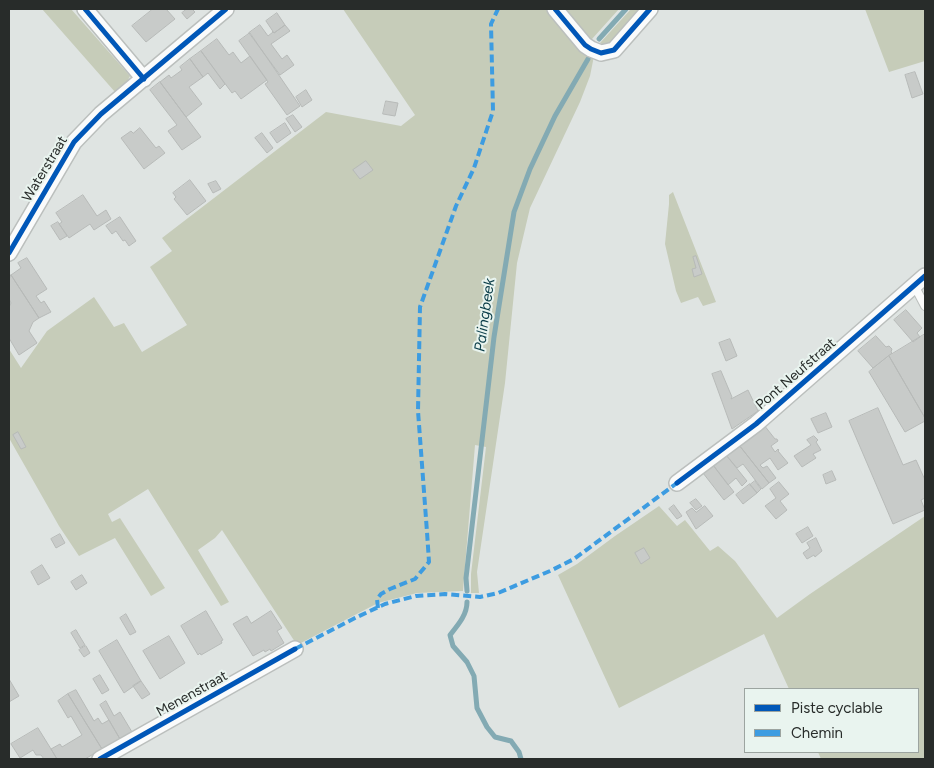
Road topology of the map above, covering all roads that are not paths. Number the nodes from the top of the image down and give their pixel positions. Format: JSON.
{"nodes":[{"id":1,"x":85,"y":9,"type":"edge"},
{"id":2,"x":226,"y":9,"type":"edge"},
{"id":3,"x":555,"y":9,"type":"edge"},
{"id":4,"x":650,"y":9,"type":"edge"},
{"id":5,"x":144,"y":79,"type":"junction"},
{"id":6,"x":9,"y":253,"type":"edge"},
{"id":7,"x":920,"y":281,"type":"edge"},
{"id":8,"x":925,"y":306,"type":"edge"},
{"id":9,"x":677,"y":483,"type":"dead end"},
{"id":10,"x":295,"y":649,"type":"dead end"},
{"id":11,"x":100,"y":759,"type":"edge"}],
"edges":[{"from":1,"to":5,"type":"street"},
{"from":2,"to":5,"type":"street","name":"Waterstraat"},
{"from":3,"to":4,"type":"street"},
{"from":5,"to":6,"type":"street","name":"Waterstraat"},
{"from":7,"to":8,"type":"lane"},
{"from":7,"to":9,"type":"street","name":"Pont Neufstraat"},
{"from":10,"to":11,"type":"street","name":"Menenstraat"}]}
